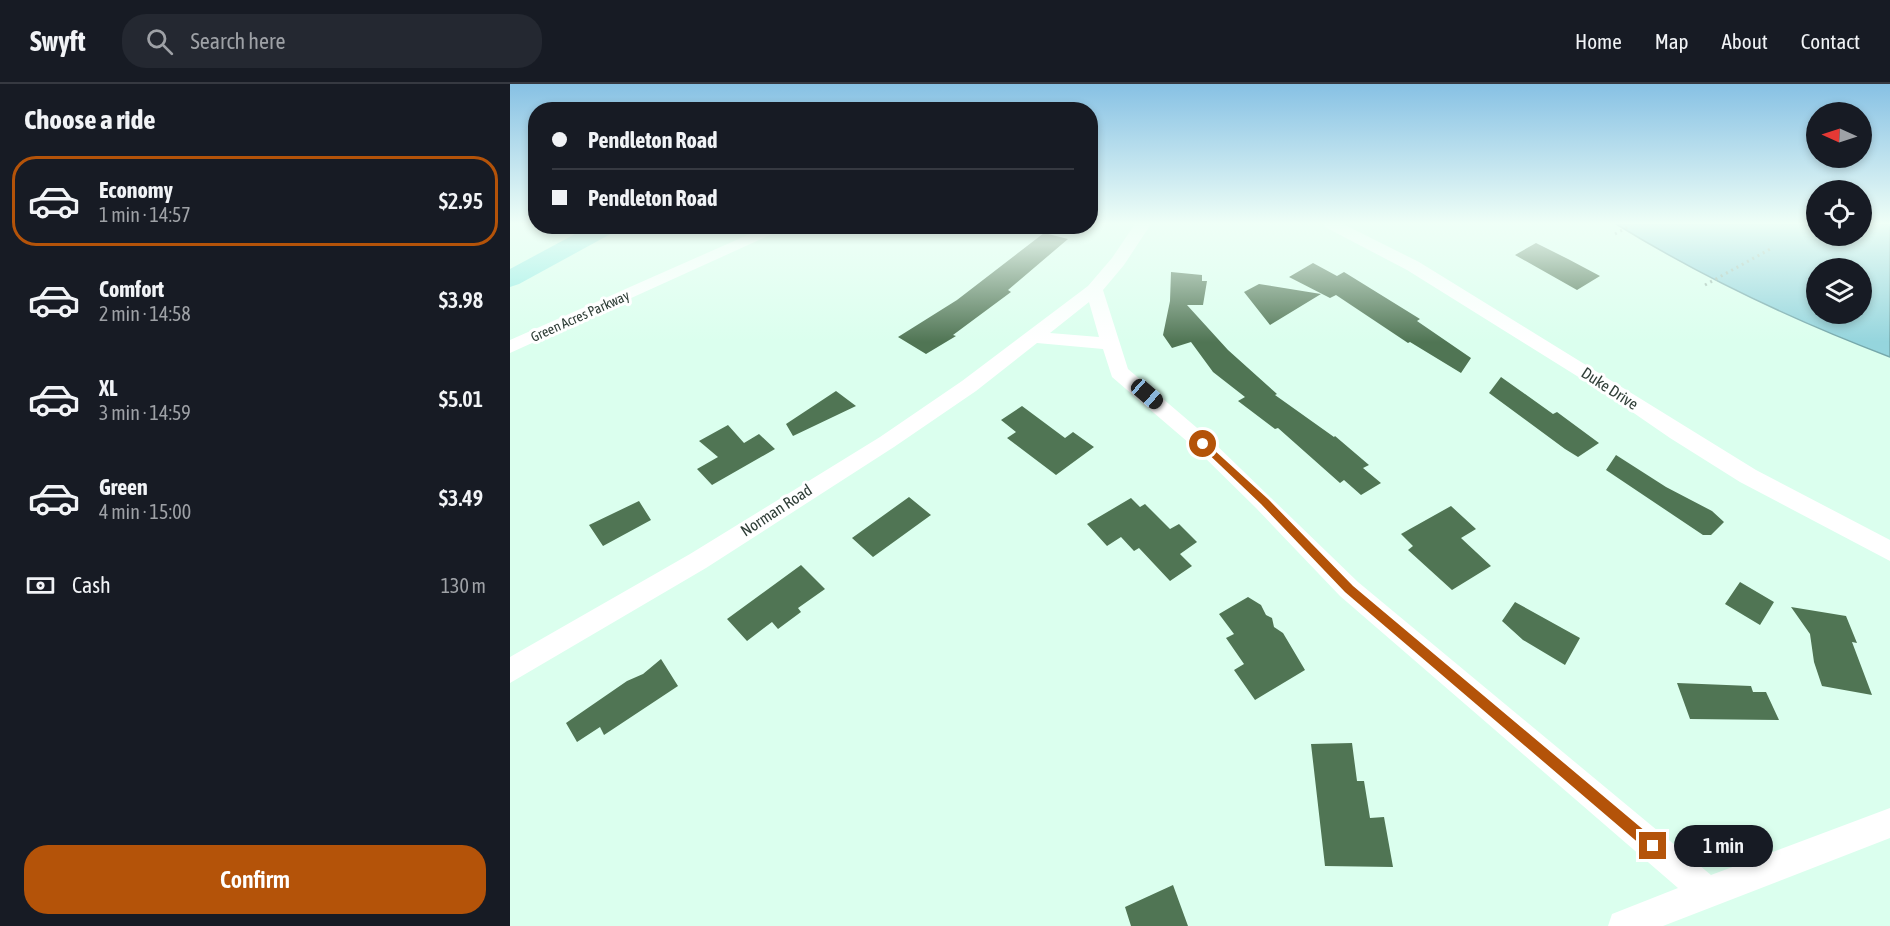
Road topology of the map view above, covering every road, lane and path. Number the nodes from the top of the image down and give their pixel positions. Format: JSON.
{"nodes":[{"id":1,"x":539,"y":263,"type":"edge"},
{"id":2,"x":697,"y":263,"type":"edge"},
{"id":3,"x":1116,"y":263,"type":"edge"},
{"id":4,"x":1408,"y":263,"type":"edge"},
{"id":5,"x":1744,"y":263,"type":"edge"},
{"id":6,"x":510,"y":279,"type":"edge"},
{"id":7,"x":1705,"y":285,"type":"dead end"},
{"id":8,"x":1094,"y":290,"type":"junction"},
{"id":9,"x":1034,"y":337,"type":"junction"},
{"id":10,"x":1110,"y":344,"type":"junction"},
{"id":11,"x":510,"y":346,"type":"edge"},
{"id":12,"x":1890,"y":551,"type":"edge"},
{"id":13,"x":510,"y":671,"type":"edge"},
{"id":14,"x":1890,"y":823,"type":"edge"},
{"id":15,"x":1707,"y":892,"type":"junction"},
{"id":16,"x":1624,"y":926,"type":"edge"}],
"edges":[{"from":1,"to":6,"type":"main road"},
{"from":2,"to":11,"type":"street","name":"Green Acres Parkway"},
{"from":3,"to":8,"type":"street","name":"Norman Road"},
{"from":4,"to":12,"type":"street","name":"Duke Drive"},
{"from":5,"to":7,"type":"path"},
{"from":8,"to":9,"type":"street","name":"Norman Road"},
{"from":8,"to":10,"type":"street"},
{"from":9,"to":10,"type":"street"},
{"from":9,"to":13,"type":"street","name":"Norman Road"},
{"from":10,"to":15,"type":"street"},
{"from":14,"to":15,"type":"street"},
{"from":15,"to":16,"type":"street"}]}
